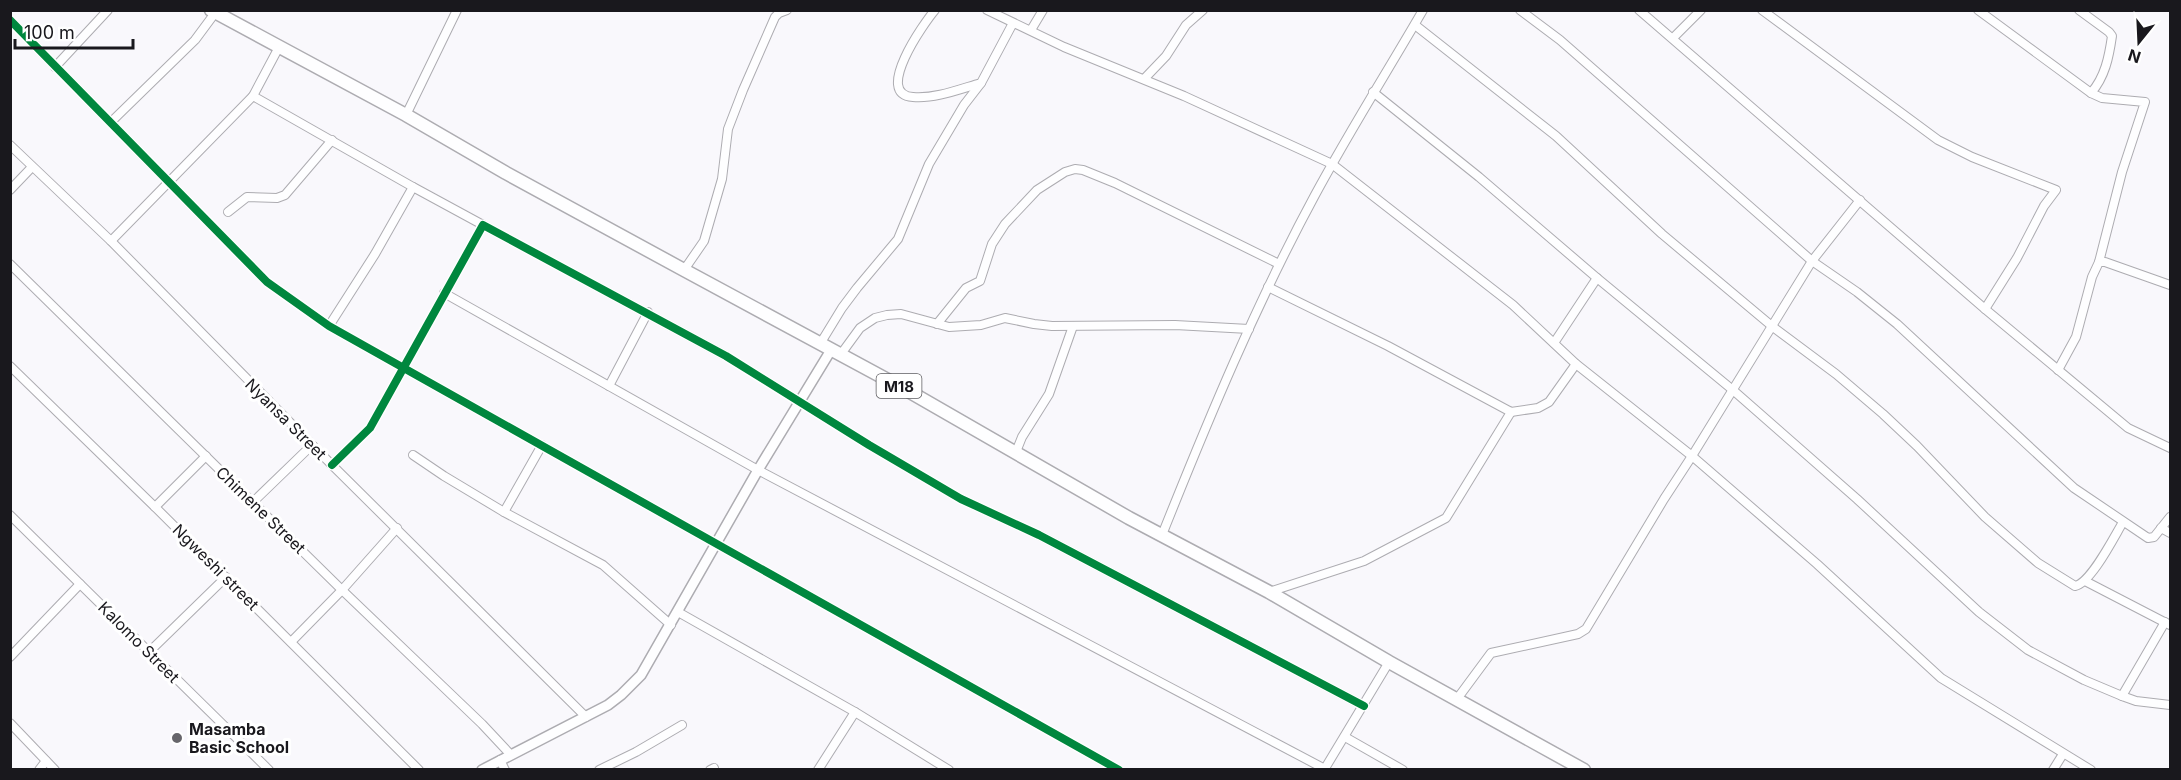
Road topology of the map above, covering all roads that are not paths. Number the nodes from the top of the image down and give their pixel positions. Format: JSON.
{"nodes":[{"id":1,"x":108,"y":10,"type":"edge"},
{"id":2,"x":457,"y":10,"type":"edge"},
{"id":3,"x":787,"y":10,"type":"edge"},
{"id":4,"x":935,"y":10,"type":"edge"},
{"id":5,"x":987,"y":10,"type":"edge"},
{"id":6,"x":1042,"y":10,"type":"edge"},
{"id":7,"x":1203,"y":10,"type":"edge"},
{"id":8,"x":1423,"y":10,"type":"edge"},
{"id":9,"x":1520,"y":10,"type":"edge"},
{"id":10,"x":1639,"y":10,"type":"edge"},
{"id":11,"x":1701,"y":10,"type":"edge"},
{"id":12,"x":1762,"y":10,"type":"edge"},
{"id":13,"x":1978,"y":10,"type":"edge"},
{"id":14,"x":2079,"y":10,"type":"edge"},
{"id":15,"x":213,"y":12,"type":"edge"},
{"id":16,"x":10,"y":20,"type":"edge"},
{"id":17,"x":1013,"y":23,"type":"junction"},
{"id":18,"x":1415,"y":25,"type":"junction"},
{"id":19,"x":1031,"y":30,"type":"junction"},
{"id":20,"x":1673,"y":38,"type":"junction"},
{"id":21,"x":279,"y":47,"type":"junction"},
{"id":22,"x":56,"y":67,"type":"junction"},
{"id":23,"x":1144,"y":79,"type":"junction"},
{"id":24,"x":981,"y":83,"type":"junction"},
{"id":25,"x":1372,"y":92,"type":"junction"},
{"id":26,"x":2091,"y":93,"type":"junction"},
{"id":27,"x":253,"y":96,"type":"junction"},
{"id":28,"x":406,"y":115,"type":"junction"},
{"id":29,"x":112,"y":121,"type":"junction"},
{"id":30,"x":332,"y":140,"type":"junction"},
{"id":31,"x":10,"y":145,"type":"edge"},
{"id":32,"x":1332,"y":164,"type":"junction"},
{"id":33,"x":33,"y":167,"type":"junction"},
{"id":34,"x":169,"y":182,"type":"junction"},
{"id":35,"x":413,"y":187,"type":"junction"},
{"id":36,"x":10,"y":190,"type":"edge"},
{"id":37,"x":1860,"y":200,"type":"junction"},
{"id":38,"x":228,"y":212,"type":"dead end"},
{"id":39,"x":483,"y":225,"type":"junction"},
{"id":40,"x":111,"y":241,"type":"junction"},
{"id":41,"x":1812,"y":261,"type":"junction"},
{"id":42,"x":2099,"y":262,"type":"junction"},
{"id":43,"x":10,"y":264,"type":"edge"},
{"id":44,"x":1280,"y":264,"type":"junction"},
{"id":45,"x":684,"y":270,"type":"junction"},
{"id":46,"x":1597,"y":278,"type":"junction"},
{"id":47,"x":2170,"y":285,"type":"edge"},
{"id":48,"x":1268,"y":287,"type":"junction"},
{"id":49,"x":444,"y":293,"type":"junction"},
{"id":50,"x":1985,"y":309,"type":"junction"},
{"id":51,"x":648,"y":312,"type":"junction"},
{"id":52,"x":936,"y":324,"type":"junction"},
{"id":53,"x":328,"y":326,"type":"junction"},
{"id":54,"x":1073,"y":326,"type":"junction"},
{"id":55,"x":1773,"y":327,"type":"junction"},
{"id":56,"x":1249,"y":329,"type":"junction"},
{"id":57,"x":1554,"y":343,"type":"junction"},
{"id":58,"x":831,"y":350,"type":"junction"},
{"id":59,"x":1576,"y":364,"type":"junction"},
{"id":60,"x":10,"y":366,"type":"edge"},
{"id":61,"x":405,"y":368,"type":"junction"},
{"id":62,"x":2058,"y":370,"type":"junction"},
{"id":63,"x":609,"y":386,"type":"junction"},
{"id":64,"x":1734,"y":391,"type":"junction"},
{"id":65,"x":799,"y":401,"type":"junction"},
{"id":66,"x":1511,"y":412,"type":"junction"},
{"id":67,"x":312,"y":445,"type":"junction"},
{"id":68,"x":542,"y":445,"type":"junction"},
{"id":69,"x":2170,"y":448,"type":"edge"},
{"id":70,"x":1016,"y":452,"type":"junction"},
{"id":71,"x":413,"y":455,"type":"dead end"},
{"id":72,"x":206,"y":456,"type":"junction"},
{"id":73,"x":1692,"y":456,"type":"junction"},
{"id":74,"x":332,"y":465,"type":"junction"},
{"id":75,"x":758,"y":470,"type":"junction"},
{"id":76,"x":253,"y":502,"type":"junction"},
{"id":77,"x":155,"y":507,"type":"junction"},
{"id":78,"x":504,"y":512,"type":"junction"},
{"id":79,"x":10,"y":515,"type":"edge"},
{"id":80,"x":2170,"y":517,"type":"edge"},
{"id":81,"x":2123,"y":522,"type":"junction"},
{"id":82,"x":397,"y":528,"type":"junction"},
{"id":83,"x":2161,"y":528,"type":"junction"},
{"id":84,"x":2170,"y":533,"type":"edge"},
{"id":85,"x":1162,"y":535,"type":"junction"},
{"id":86,"x":716,"y":544,"type":"junction"},
{"id":87,"x":226,"y":577,"type":"junction"},
{"id":88,"x":2085,"y":581,"type":"junction"},
{"id":89,"x":80,"y":584,"type":"junction"},
{"id":90,"x":342,"y":590,"type":"junction"},
{"id":91,"x":1269,"y":592,"type":"junction"},
{"id":92,"x":678,"y":612,"type":"junction"},
{"id":93,"x":2168,"y":624,"type":"edge"},
{"id":94,"x":671,"y":625,"type":"junction"},
{"id":95,"x":291,"y":642,"type":"junction"},
{"id":96,"x":148,"y":652,"type":"junction"},
{"id":97,"x":10,"y":657,"type":"edge"},
{"id":98,"x":1389,"y":662,"type":"junction"},
{"id":99,"x":2122,"y":696,"type":"junction"},
{"id":100,"x":1457,"y":699,"type":"junction"},
{"id":101,"x":2170,"y":705,"type":"edge"},
{"id":102,"x":1364,"y":706,"type":"junction"},
{"id":103,"x":855,"y":712,"type":"junction"},
{"id":104,"x":586,"y":717,"type":"junction"},
{"id":105,"x":10,"y":723,"type":"edge"},
{"id":106,"x":682,"y":725,"type":"dead end"},
{"id":107,"x":1346,"y":737,"type":"junction"},
{"id":108,"x":2063,"y":754,"type":"junction"},
{"id":109,"x":511,"y":755,"type":"junction"},
{"id":110,"x":46,"y":761,"type":"junction"},
{"id":111,"x":502,"y":765,"type":"edge"},
{"id":112,"x":1324,"y":769,"type":"edge"},
{"id":113,"x":39,"y":770,"type":"edge"},
{"id":114,"x":55,"y":770,"type":"edge"},
{"id":115,"x":269,"y":770,"type":"edge"},
{"id":116,"x":419,"y":770,"type":"edge"},
{"id":117,"x":482,"y":770,"type":"edge"},
{"id":118,"x":599,"y":770,"type":"edge"},
{"id":119,"x":818,"y":770,"type":"edge"},
{"id":120,"x":949,"y":770,"type":"edge"},
{"id":121,"x":1119,"y":770,"type":"edge"},
{"id":122,"x":1403,"y":770,"type":"edge"},
{"id":123,"x":1584,"y":770,"type":"edge"},
{"id":124,"x":2053,"y":770,"type":"edge"},
{"id":125,"x":2091,"y":770,"type":"edge"}],
"edges":[{"from":1,"to":22,"type":"street"},
{"from":2,"to":28,"type":"street"},
{"from":3,"to":45,"type":"street"},
{"from":4,"to":24,"type":"street"},
{"from":5,"to":17,"type":"street"},
{"from":6,"to":19,"type":"street"},
{"from":7,"to":23,"type":"street"},
{"from":8,"to":18,"type":"street"},
{"from":9,"to":41,"type":"street"},
{"from":10,"to":20,"type":"street"},
{"from":11,"to":20,"type":"street"},
{"from":12,"to":50,"type":"street"},
{"from":13,"to":26,"type":"street"},
{"from":14,"to":26,"type":"street"},
{"from":15,"to":21,"type":"main road","number":"M18"},
{"from":15,"to":29,"type":"street"},
{"from":16,"to":22,"type":"street"},
{"from":17,"to":19,"type":"street"},
{"from":17,"to":24,"type":"street"},
{"from":18,"to":25,"type":"street"},
{"from":18,"to":55,"type":"street"},
{"from":19,"to":23,"type":"street"},
{"from":20,"to":37,"type":"street"},
{"from":21,"to":27,"type":"street"},
{"from":21,"to":28,"type":"main road","number":"M18"},
{"from":22,"to":29,"type":"street"},
{"from":23,"to":32,"type":"street"},
{"from":24,"to":58,"type":"street"},
{"from":25,"to":32,"type":"street"},
{"from":25,"to":46,"type":"street"},
{"from":26,"to":42,"type":"street"},
{"from":27,"to":30,"type":"street"},
{"from":27,"to":34,"type":"street"},
{"from":28,"to":45,"type":"main road","number":"M18"},
{"from":29,"to":34,"type":"street"},
{"from":30,"to":35,"type":"street"},
{"from":30,"to":38,"type":"street"},
{"from":31,"to":33,"type":"street","name":"Nyansa Street"},
{"from":32,"to":44,"type":"street"},
{"from":32,"to":57,"type":"street"},
{"from":33,"to":36,"type":"street"},
{"from":33,"to":40,"type":"street","name":"Nyansa Street"},
{"from":34,"to":40,"type":"street"},
{"from":34,"to":53,"type":"street"},
{"from":35,"to":39,"type":"street"},
{"from":35,"to":53,"type":"street"},
{"from":37,"to":41,"type":"street"},
{"from":37,"to":50,"type":"street"},
{"from":39,"to":49,"type":"street"},
{"from":39,"to":51,"type":"street"},
{"from":40,"to":67,"type":"street","name":"Nyansa Street"},
{"from":41,"to":55,"type":"street"},
{"from":41,"to":81,"type":"street"},
{"from":42,"to":47,"type":"street"},
{"from":42,"to":62,"type":"street"},
{"from":43,"to":72,"type":"street","name":"Chimene Street"},
{"from":44,"to":48,"type":"street"},
{"from":44,"to":52,"type":"street"},
{"from":45,"to":58,"type":"main road","number":"M18"},
{"from":46,"to":57,"type":"street"},
{"from":46,"to":64,"type":"street"},
{"from":48,"to":56,"type":"street"},
{"from":48,"to":66,"type":"street"},
{"from":49,"to":61,"type":"street"},
{"from":49,"to":63,"type":"street"},
{"from":50,"to":62,"type":"street"},
{"from":51,"to":63,"type":"street"},
{"from":51,"to":65,"type":"street"},
{"from":52,"to":54,"type":"street"},
{"from":52,"to":58,"type":"street"},
{"from":53,"to":61,"type":"street"},
{"from":54,"to":56,"type":"street"},
{"from":54,"to":70,"type":"street"},
{"from":55,"to":64,"type":"street"},
{"from":55,"to":88,"type":"street"},
{"from":56,"to":85,"type":"street"},
{"from":57,"to":59,"type":"street"},
{"from":58,"to":65,"type":"street"},
{"from":58,"to":70,"type":"main road","number":"M18"},
{"from":59,"to":66,"type":"street"},
{"from":59,"to":73,"type":"street"},
{"from":60,"to":77,"type":"street","name":"Ngweshi street"},
{"from":61,"to":68,"type":"street"},
{"from":61,"to":74,"type":"street"},
{"from":62,"to":69,"type":"street"},
{"from":63,"to":75,"type":"street"},
{"from":64,"to":73,"type":"street"},
{"from":64,"to":99,"type":"street"},
{"from":65,"to":75,"type":"street"},
{"from":65,"to":102,"type":"street"},
{"from":66,"to":91,"type":"street"},
{"from":67,"to":74,"type":"street","name":"Nyansa Street"},
{"from":67,"to":76,"type":"street"},
{"from":68,"to":78,"type":"street"},
{"from":68,"to":86,"type":"street"},
{"from":70,"to":85,"type":"main road","number":"M18"},
{"from":71,"to":78,"type":"street"},
{"from":72,"to":76,"type":"street","name":"Chimene Street"},
{"from":72,"to":77,"type":"street"},
{"from":73,"to":100,"type":"street"},
{"from":73,"to":108,"type":"street"},
{"from":74,"to":82,"type":"street","name":"Nyansa Street"},
{"from":75,"to":86,"type":"street"},
{"from":75,"to":112,"type":"street"},
{"from":76,"to":90,"type":"street","name":"Chimene Street"},
{"from":77,"to":87,"type":"street","name":"Ngweshi street"},
{"from":78,"to":94,"type":"street"},
{"from":79,"to":89,"type":"street","name":"Kalomo Street"},
{"from":80,"to":83,"type":"street"},
{"from":81,"to":83,"type":"street"},
{"from":81,"to":88,"type":"street"},
{"from":82,"to":90,"type":"street"},
{"from":82,"to":104,"type":"street","name":"Nyansa Street"},
{"from":83,"to":84,"type":"street"},
{"from":85,"to":91,"type":"main road","number":"M18"},
{"from":86,"to":92,"type":"street"},
{"from":86,"to":121,"type":"street"},
{"from":87,"to":95,"type":"street","name":"Ngweshi street"},
{"from":87,"to":96,"type":"street"},
{"from":88,"to":93,"type":"street"},
{"from":89,"to":96,"type":"street","name":"Kalomo Street"},
{"from":89,"to":97,"type":"street"},
{"from":90,"to":95,"type":"street"},
{"from":90,"to":109,"type":"street","name":"Chimene Street"},
{"from":91,"to":98,"type":"main road","number":"M18"},
{"from":92,"to":94,"type":"street"},
{"from":92,"to":103,"type":"street"},
{"from":93,"to":99,"type":"street"},
{"from":94,"to":104,"type":"street"},
{"from":95,"to":116,"type":"street","name":"Ngweshi street"},
{"from":96,"to":115,"type":"street","name":"Kalomo Street"},
{"from":98,"to":100,"type":"main road","number":"M18"},
{"from":98,"to":102,"type":"street"},
{"from":99,"to":101,"type":"street"},
{"from":100,"to":123,"type":"main road","number":"M18"},
{"from":102,"to":107,"type":"street"},
{"from":103,"to":119,"type":"street"},
{"from":103,"to":120,"type":"street"},
{"from":104,"to":109,"type":"street"},
{"from":105,"to":110,"type":"street"},
{"from":106,"to":118,"type":"street"},
{"from":107,"to":112,"type":"street"},
{"from":107,"to":122,"type":"street"},
{"from":108,"to":124,"type":"street"},
{"from":108,"to":125,"type":"street"},
{"from":109,"to":111,"type":"street"},
{"from":110,"to":113,"type":"street"},
{"from":110,"to":114,"type":"street"},
{"from":111,"to":117,"type":"street"}]}
